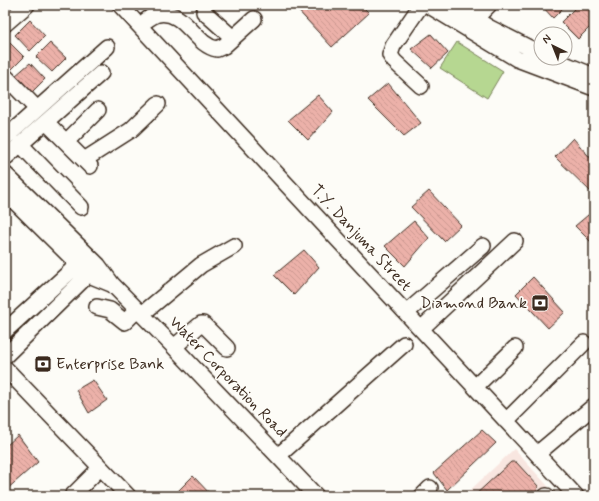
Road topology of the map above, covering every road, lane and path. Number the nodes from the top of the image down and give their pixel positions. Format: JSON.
{"nodes":[{"id":1,"x":26,"y":5,"type":"edge"},
{"id":2,"x":120,"y":5,"type":"edge"},
{"id":3,"x":421,"y":5,"type":"edge"},
{"id":4,"x":428,"y":5,"type":"edge"},
{"id":5,"x":452,"y":5,"type":"edge"},
{"id":6,"x":489,"y":5,"type":"edge"},
{"id":7,"x":208,"y":8,"type":"edge"},
{"id":8,"x":174,"y":9,"type":"edge"},
{"id":9,"x":254,"y":19,"type":"dead end"},
{"id":10,"x":475,"y":19,"type":"junction"},
{"id":11,"x":5,"y":24,"type":"edge"},
{"id":12,"x":140,"y":25,"type":"junction"},
{"id":13,"x":187,"y":25,"type":"junction"},
{"id":14,"x":233,"y":38,"type":"junction"},
{"id":15,"x":107,"y":46,"type":"dead end"},
{"id":16,"x":533,"y":50,"type":"edge"},
{"id":17,"x":570,"y":66,"type":"edge"},
{"id":18,"x":101,"y":73,"type":"dead end"},
{"id":19,"x":5,"y":76,"type":"edge"},
{"id":20,"x":594,"y":76,"type":"edge"},
{"id":21,"x":421,"y":86,"type":"dead end"},
{"id":22,"x":594,"y":88,"type":"edge"},
{"id":23,"x":158,"y":104,"type":"dead end"},
{"id":24,"x":37,"y":109,"type":"junction"},
{"id":25,"x":98,"y":110,"type":"dead end"},
{"id":26,"x":46,"y":122,"type":"junction"},
{"id":27,"x":5,"y":138,"type":"edge"},
{"id":28,"x":66,"y":142,"type":"junction"},
{"id":29,"x":20,"y":144,"type":"junction"},
{"id":30,"x":5,"y":158,"type":"edge"},
{"id":31,"x":5,"y":174,"type":"edge"},
{"id":32,"x":5,"y":192,"type":"edge"},
{"id":33,"x":81,"y":207,"type":"dead end"},
{"id":34,"x":515,"y":241,"type":"dead end"},
{"id":35,"x":234,"y":246,"type":"dead end"},
{"id":36,"x":483,"y":246,"type":"dead end"},
{"id":37,"x":88,"y":265,"type":"junction"},
{"id":38,"x":97,"y":307,"type":"dead end"},
{"id":39,"x":140,"y":312,"type":"junction"},
{"id":40,"x":406,"y":313,"type":"junction"},
{"id":41,"x":421,"y":329,"type":"junction"},
{"id":42,"x":5,"y":331,"type":"edge"},
{"id":43,"x":584,"y":343,"type":"dead end"},
{"id":44,"x":404,"y":344,"type":"dead end"},
{"id":45,"x":174,"y":346,"type":"junction"},
{"id":46,"x":227,"y":348,"type":"dead end"},
{"id":47,"x":515,"y":348,"type":"dead end"},
{"id":48,"x":5,"y":356,"type":"edge"},
{"id":49,"x":5,"y":368,"type":"edge"},
{"id":50,"x":474,"y":387,"type":"junction"},
{"id":51,"x":594,"y":406,"type":"edge"},
{"id":52,"x":506,"y":421,"type":"junction"},
{"id":53,"x":537,"y":454,"type":"junction"},
{"id":54,"x":278,"y":456,"type":"junction"},
{"id":55,"x":100,"y":468,"type":"junction"},
{"id":56,"x":312,"y":494,"type":"edge"},
{"id":57,"x":72,"y":496,"type":"edge"},
{"id":58,"x":128,"y":496,"type":"edge"},
{"id":59,"x":576,"y":496,"type":"edge"}],
"edges":[{"from":1,"to":11,"type":"street"},
{"from":2,"to":12,"type":"street","name":"T.Y. Danjuma Street"},
{"from":3,"to":21,"type":"street"},
{"from":4,"to":22,"type":"street"},
{"from":5,"to":10,"type":"street"},
{"from":6,"to":10,"type":"street"},
{"from":7,"to":13,"type":"street"},
{"from":7,"to":14,"type":"street"},
{"from":8,"to":12,"type":"street"},
{"from":8,"to":13,"type":"street"},
{"from":9,"to":14,"type":"street"},
{"from":10,"to":16,"type":"street"},
{"from":12,"to":40,"type":"street","name":"T.Y. Danjuma Street"},
{"from":13,"to":14,"type":"street"},
{"from":15,"to":24,"type":"street"},
{"from":17,"to":20,"type":"street"},
{"from":18,"to":26,"type":"street"},
{"from":19,"to":24,"type":"street"},
{"from":23,"to":28,"type":"street"},
{"from":24,"to":27,"type":"street"},
{"from":25,"to":28,"type":"street"},
{"from":26,"to":28,"type":"street"},
{"from":26,"to":29,"type":"street"},
{"from":29,"to":30,"type":"street"},
{"from":29,"to":33,"type":"street"},
{"from":31,"to":37,"type":"street"},
{"from":32,"to":37,"type":"street"},
{"from":34,"to":41,"type":"street"},
{"from":35,"to":39,"type":"street"},
{"from":36,"to":40,"type":"street"},
{"from":37,"to":39,"type":"street","name":"Water Corporation Road"},
{"from":37,"to":42,"type":"street"},
{"from":37,"to":48,"type":"street"},
{"from":38,"to":39,"type":"street"},
{"from":39,"to":45,"type":"street","name":"Water Corporation Road"},
{"from":40,"to":41,"type":"street","name":"T.Y. Danjuma Street"},
{"from":41,"to":50,"type":"street","name":"T.Y. Danjuma Street"},
{"from":43,"to":52,"type":"street"},
{"from":44,"to":54,"type":"street"},
{"from":45,"to":46,"type":"street"},
{"from":45,"to":54,"type":"street","name":"Water Corporation Road"},
{"from":47,"to":50,"type":"street"},
{"from":49,"to":55,"type":"street"},
{"from":50,"to":52,"type":"street","name":"T.Y. Danjuma Street"},
{"from":51,"to":53,"type":"street"},
{"from":52,"to":53,"type":"street","name":"T.Y. Danjuma Street"},
{"from":53,"to":59,"type":"street","name":"T.Y. Danjuma Street"},
{"from":54,"to":56,"type":"street","name":"Water Corporation Road"},
{"from":55,"to":57,"type":"street"},
{"from":55,"to":58,"type":"street"}]}
